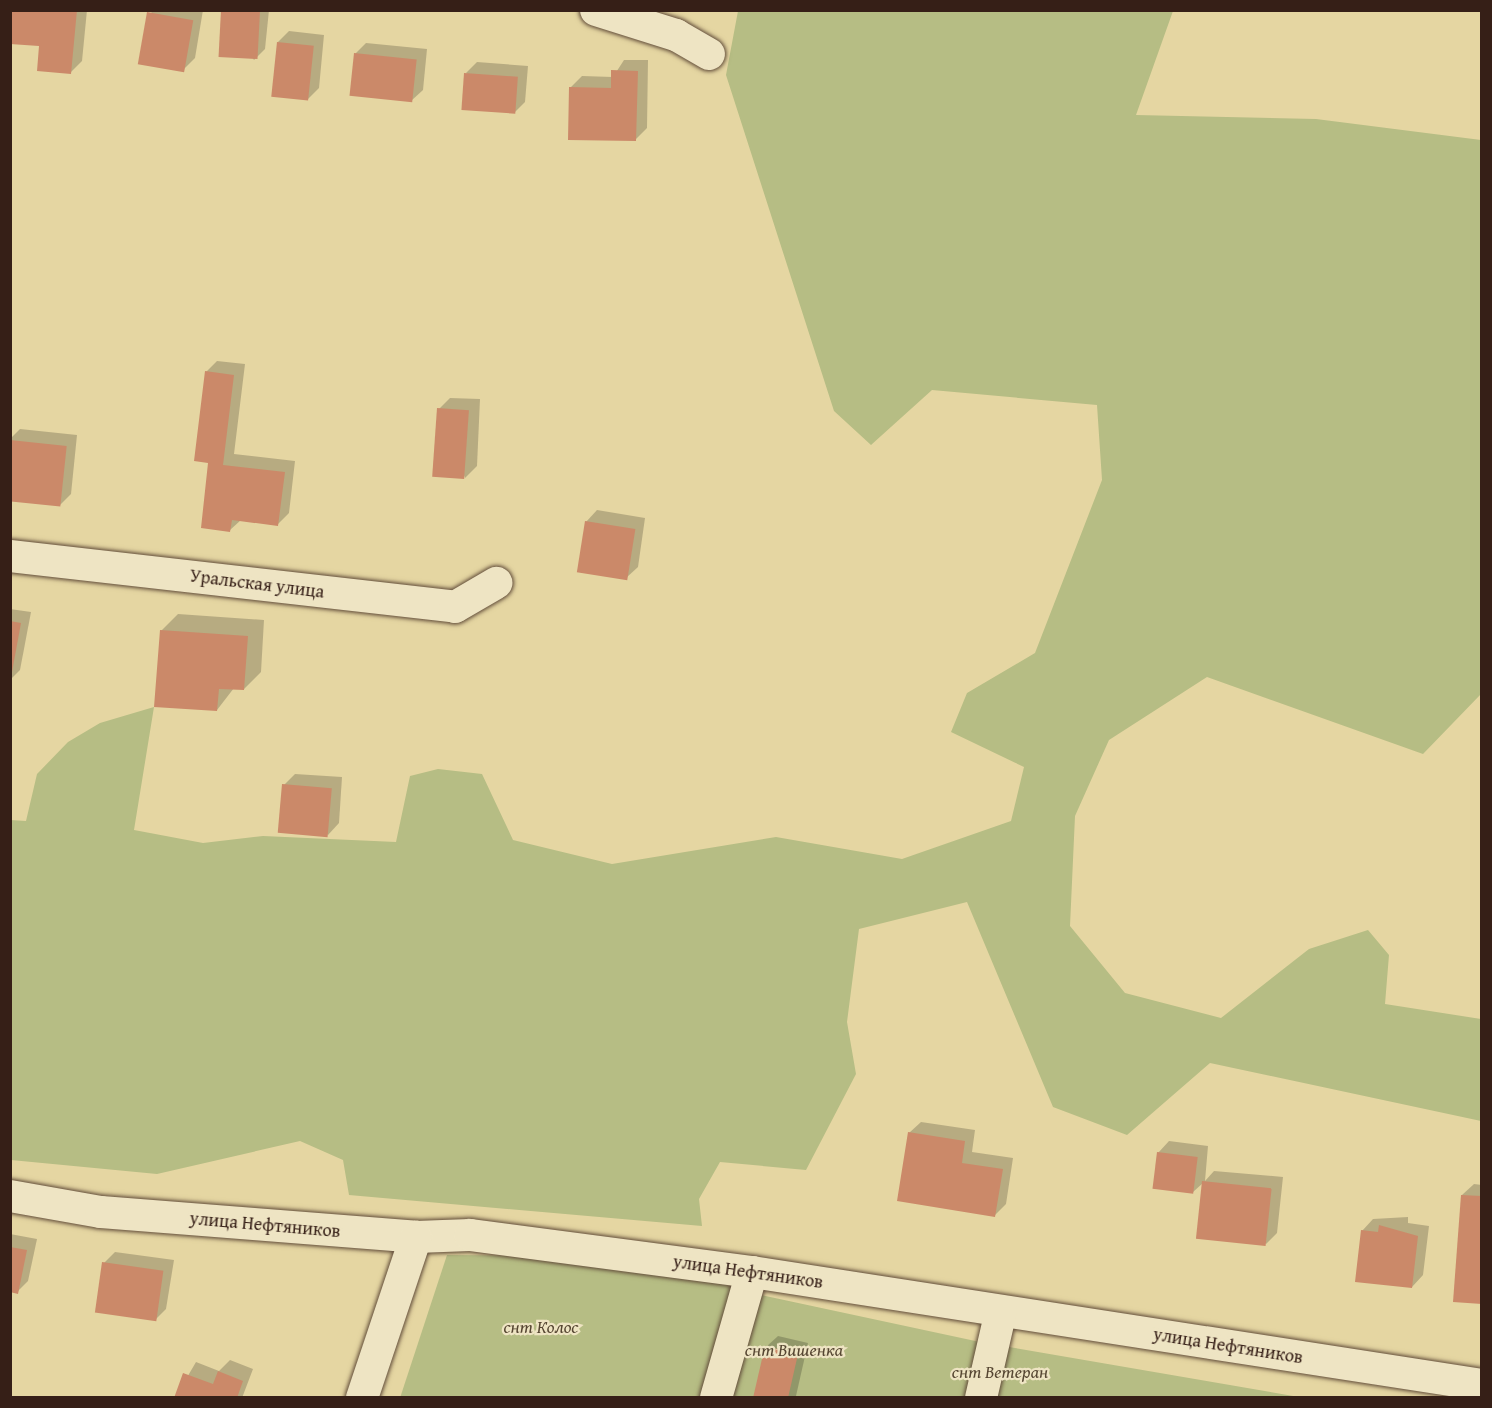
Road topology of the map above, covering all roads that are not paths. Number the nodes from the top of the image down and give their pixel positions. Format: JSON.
{"nodes":[{"id":1,"x":596,"y":10,"type":"edge"},
{"id":2,"x":709,"y":54,"type":"dead end"},
{"id":3,"x":10,"y":556,"type":"edge"},
{"id":4,"x":496,"y":583,"type":"dead end"},
{"id":5,"x":10,"y":1196,"type":"edge"},
{"id":6,"x":416,"y":1237,"type":"junction"},
{"id":7,"x":752,"y":1272,"type":"junction"},
{"id":8,"x":1001,"y":1311,"type":"junction"},
{"id":9,"x":1482,"y":1385,"type":"edge"},
{"id":10,"x":362,"y":1398,"type":"edge"},
{"id":11,"x":717,"y":1398,"type":"edge"},
{"id":12,"x":981,"y":1398,"type":"edge"}],
"edges":[{"from":1,"to":2,"type":"street"},
{"from":3,"to":4,"type":"street","name":"Уральская улица"},
{"from":5,"to":6,"type":"street","name":"улица Нефтяников"},
{"from":6,"to":7,"type":"street","name":"улица Нефтяников"},
{"from":6,"to":10,"type":"street"},
{"from":7,"to":8,"type":"street","name":"улица Нефтяников"},
{"from":7,"to":11,"type":"street"},
{"from":8,"to":9,"type":"street","name":"улица Нефтяников"},
{"from":8,"to":12,"type":"street"}]}
